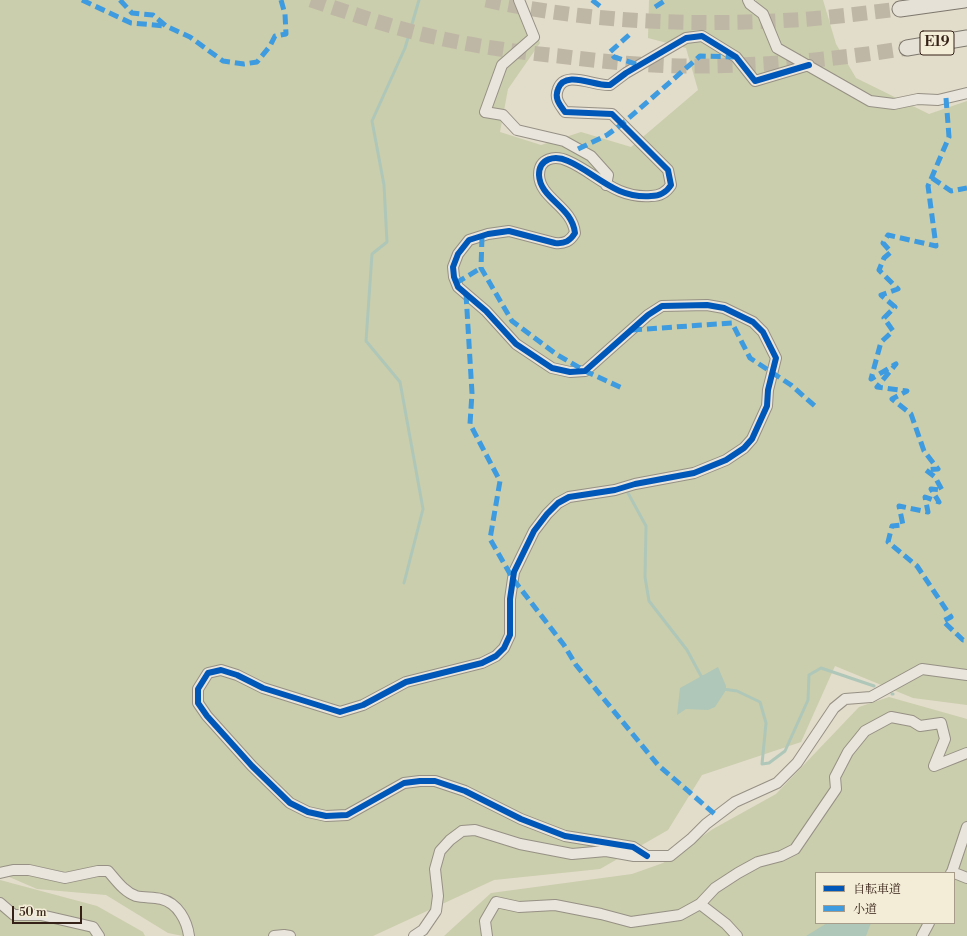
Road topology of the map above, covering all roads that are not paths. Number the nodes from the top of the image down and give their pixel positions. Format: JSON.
{"nodes":[{"id":1,"x":519,"y":0,"type":"edge"},
{"id":2,"x":748,"y":0,"type":"edge"},
{"id":3,"x":964,"y":0,"type":"edge"},
{"id":4,"x":900,"y":9,"type":"tunnel mouth"},
{"id":5,"x":967,"y":38,"type":"edge"},
{"id":6,"x":907,"y":48,"type":"tunnel mouth"},
{"id":7,"x":809,"y":65,"type":"junction"},
{"id":8,"x":967,"y":93,"type":"edge"},
{"id":9,"x":606,"y":184,"type":"junction"},
{"id":10,"x":967,"y":675,"type":"edge"},
{"id":11,"x":967,"y":753,"type":"edge"},
{"id":12,"x":967,"y":827,"type":"edge"},
{"id":13,"x":647,"y":856,"type":"junction"},
{"id":14,"x":951,"y":872,"type":"edge"},
{"id":15,"x":0,"y":873,"type":"edge"},
{"id":16,"x":955,"y":874,"type":"edge"},
{"id":17,"x":967,"y":878,"type":"edge"},
{"id":18,"x":0,"y":903,"type":"edge"},
{"id":19,"x":700,"y":904,"type":"junction"},
{"id":20,"x":928,"y":924,"type":"edge"},
{"id":21,"x":99,"y":936,"type":"edge"},
{"id":22,"x":189,"y":936,"type":"edge"},
{"id":23,"x":274,"y":936,"type":"edge"},
{"id":24,"x":290,"y":936,"type":"edge"},
{"id":25,"x":414,"y":936,"type":"edge"},
{"id":26,"x":487,"y":936,"type":"edge"},
{"id":27,"x":737,"y":936,"type":"edge"},
{"id":28,"x":922,"y":936,"type":"edge"}],
"edges":[{"from":1,"to":9,"type":"street"},
{"from":2,"to":7,"type":"street"},
{"from":3,"to":4,"type":"highway"},
{"from":5,"to":6,"type":"highway","number":"E19"},
{"from":7,"to":8,"type":"street"},
{"from":7,"to":9,"type":"street"},
{"from":9,"to":13,"type":"street"},
{"from":10,"to":13,"type":"street"},
{"from":11,"to":19,"type":"street"},
{"from":12,"to":14,"type":"street"},
{"from":13,"to":25,"type":"street"},
{"from":15,"to":22,"type":"street"},
{"from":16,"to":17,"type":"street"},
{"from":18,"to":21,"type":"street"},
{"from":19,"to":26,"type":"street"},
{"from":19,"to":27,"type":"street"},
{"from":20,"to":28,"type":"street"},
{"from":23,"to":24,"type":"street"}]}
